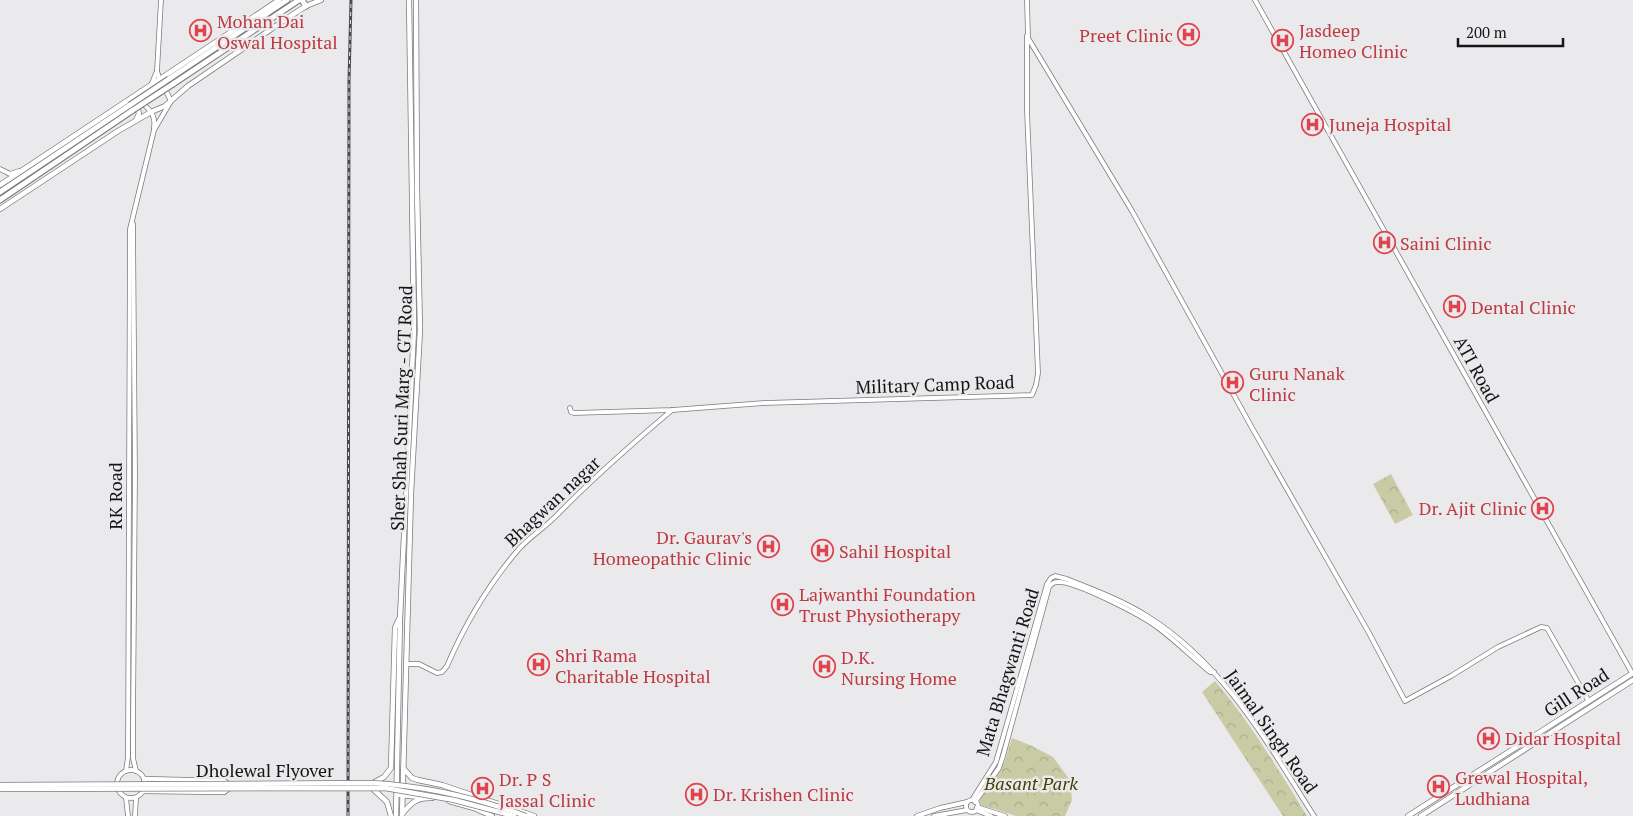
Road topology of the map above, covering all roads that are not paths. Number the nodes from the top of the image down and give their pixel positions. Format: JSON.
{"nodes":[{"id":1,"x":161,"y":0,"type":"edge"},
{"id":2,"x":279,"y":0,"type":"edge"},
{"id":3,"x":287,"y":0,"type":"edge"},
{"id":4,"x":301,"y":0,"type":"edge"},
{"id":5,"x":321,"y":0,"type":"edge"},
{"id":6,"x":409,"y":0,"type":"edge"},
{"id":7,"x":416,"y":0,"type":"edge"},
{"id":8,"x":1027,"y":0,"type":"edge"},
{"id":9,"x":1255,"y":0,"type":"edge"},
{"id":10,"x":306,"y":6,"type":"junction"},
{"id":11,"x":1027,"y":34,"type":"junction"},
{"id":12,"x":157,"y":71,"type":"junction"},
{"id":13,"x":159,"y":78,"type":"junction"},
{"id":14,"x":152,"y":83,"type":"junction"},
{"id":15,"x":142,"y":89,"type":"junction"},
{"id":16,"x":171,"y":101,"type":"junction"},
{"id":17,"x":128,"y":102,"type":"junction"},
{"id":18,"x":151,"y":112,"type":"junction"},
{"id":19,"x":136,"y":120,"type":"junction"},
{"id":20,"x":154,"y":130,"type":"junction"},
{"id":21,"x":0,"y":169,"type":"edge"},
{"id":22,"x":20,"y":171,"type":"junction"},
{"id":23,"x":0,"y":184,"type":"edge"},
{"id":24,"x":0,"y":192,"type":"edge"},
{"id":25,"x":0,"y":200,"type":"edge"},
{"id":26,"x":0,"y":209,"type":"edge"},
{"id":27,"x":133,"y":222,"type":"junction"},
{"id":28,"x":570,"y":408,"type":"dead end"},
{"id":29,"x":672,"y":410,"type":"junction"},
{"id":30,"x":1052,"y":577,"type":"joint"},
{"id":31,"x":400,"y":618,"type":"junction"},
{"id":32,"x":407,"y":664,"type":"junction"},
{"id":33,"x":1214,"y":672,"type":"junction"},
{"id":34,"x":1632,"y":673,"type":"edge"},
{"id":35,"x":1633,"y":680,"type":"edge"},
{"id":36,"x":1588,"y":700,"type":"junction"},
{"id":37,"x":403,"y":768,"type":"junction"},
{"id":38,"x":126,"y":771,"type":"junction"},
{"id":39,"x":136,"y":771,"type":"junction"},
{"id":40,"x":396,"y":778,"type":"junction"},
{"id":41,"x":144,"y":779,"type":"junction"},
{"id":42,"x":402,"y":779,"type":"junction"},
{"id":43,"x":418,"y":780,"type":"junction"},
{"id":44,"x":0,"y":785,"type":"edge"},
{"id":45,"x":372,"y":786,"type":"junction"},
{"id":46,"x":228,"y":787,"type":"junction"},
{"id":47,"x":0,"y":789,"type":"edge"},
{"id":48,"x":143,"y":792,"type":"junction"},
{"id":49,"x":399,"y":795,"type":"junction"},
{"id":50,"x":422,"y":797,"type":"junction"},
{"id":51,"x":126,"y":798,"type":"junction"},
{"id":52,"x":136,"y":798,"type":"junction"},
{"id":53,"x":974,"y":801,"type":"junction"},
{"id":54,"x":967,"y":802,"type":"junction"},
{"id":55,"x":976,"y":808,"type":"junction"},
{"id":56,"x":967,"y":810,"type":"junction"},
{"id":57,"x":402,"y":815,"type":"edge"},
{"id":58,"x":128,"y":816,"type":"edge"},
{"id":59,"x":134,"y":816,"type":"edge"},
{"id":60,"x":391,"y":816,"type":"edge"},
{"id":61,"x":396,"y":816,"type":"edge"},
{"id":62,"x":492,"y":816,"type":"edge"},
{"id":63,"x":514,"y":816,"type":"edge"},
{"id":64,"x":526,"y":816,"type":"edge"},
{"id":65,"x":534,"y":816,"type":"edge"},
{"id":66,"x":917,"y":816,"type":"edge"},
{"id":67,"x":934,"y":816,"type":"edge"},
{"id":68,"x":991,"y":816,"type":"edge"},
{"id":69,"x":1005,"y":816,"type":"edge"},
{"id":70,"x":1314,"y":816,"type":"edge"},
{"id":71,"x":1408,"y":816,"type":"edge"},
{"id":72,"x":1421,"y":816,"type":"edge"}],
"edges":[{"from":1,"to":12,"type":"street"},
{"from":2,"to":13,"type":"main road"},
{"from":3,"to":17,"type":"highway","bridge":true},
{"from":4,"to":10,"type":"highway"},
{"from":4,"to":25,"type":"highway","bridge":true},
{"from":5,"to":10,"type":"main road"},
{"from":6,"to":31,"type":"main road","name":"Sher Shah Suri Marg - GT Road"},
{"from":7,"to":32,"type":"main road","name":"Sher Shah Suri Marg - GT Road"},
{"from":8,"to":11,"type":"street"},
{"from":9,"to":34,"type":"street","name":"ATI Road"},
{"from":10,"to":16,"type":"main road"},
{"from":11,"to":29,"type":"street","name":"Military Camp Road"},
{"from":11,"to":36,"type":"street"},
{"from":12,"to":13,"type":"street"},
{"from":12,"to":14,"type":"street"},
{"from":13,"to":14,"type":"main road"},
{"from":13,"to":16,"type":"street"},
{"from":14,"to":15,"type":"main road"},
{"from":15,"to":17,"type":"main road"},
{"from":15,"to":18,"type":"street"},
{"from":16,"to":18,"type":"main road"},
{"from":16,"to":20,"type":"street"},
{"from":17,"to":19,"type":"main road"},
{"from":17,"to":22,"type":"main road"},
{"from":17,"to":24,"type":"highway"},
{"from":18,"to":19,"type":"main road"},
{"from":18,"to":20,"type":"street"},
{"from":19,"to":26,"type":"main road"},
{"from":20,"to":27,"type":"street","name":"RK Road"},
{"from":21,"to":22,"type":"street"},
{"from":22,"to":23,"type":"main road"},
{"from":27,"to":38,"type":"street","name":"RK Road"},
{"from":27,"to":39,"type":"street","name":"RK Road"},
{"from":28,"to":29,"type":"street","name":"Military Camp Road"},
{"from":29,"to":32,"type":"street","name":"Bhagwan nagar"},
{"from":30,"to":33,"type":"street","name":"Jaimal Singh Road"},
{"from":30,"to":53,"type":"street","name":"Mata Bhagwanti Road"},
{"from":31,"to":40,"type":"main road","name":"Sher Shah Suri Marg - GT Road"},
{"from":31,"to":45,"type":"main road"},
{"from":32,"to":37,"type":"main road","name":"Sher Shah Suri Marg - GT Road"},
{"from":33,"to":53,"type":"street"},
{"from":33,"to":70,"type":"street","name":"Jaimal Singh Road"},
{"from":34,"to":36,"type":"main road","name":"Gill Road"},
{"from":35,"to":72,"type":"main road","name":"Gill Road"},
{"from":36,"to":71,"type":"main road","name":"Gill Road"},
{"from":37,"to":42,"type":"main road","name":"Sher Shah Suri Marg - GT Road"},
{"from":37,"to":43,"type":"main road"},
{"from":38,"to":39,"type":"street"},
{"from":38,"to":51,"type":"street"},
{"from":39,"to":41,"type":"street"},
{"from":40,"to":42,"type":"main road"},
{"from":40,"to":49,"type":"main road","name":"Sher Shah Suri Marg - GT Road"},
{"from":41,"to":46,"type":"main road","bridge":true},
{"from":41,"to":48,"type":"street"},
{"from":42,"to":43,"type":"main road"},
{"from":42,"to":49,"type":"main road","name":"Sher Shah Suri Marg - GT Road"},
{"from":43,"to":65,"type":"main road"},
{"from":44,"to":46,"type":"main road","name":"Dholewal Flyover","bridge":true},
{"from":45,"to":46,"type":"main road","name":"Dholewal Flyover","bridge":true},
{"from":45,"to":60,"type":"main road"},
{"from":45,"to":63,"type":"main road","name":"Dholewal Flyover","bridge":true},
{"from":45,"to":64,"type":"main road","name":"Dholewal Flyover","bridge":true},
{"from":46,"to":47,"type":"main road","name":"Dholewal Flyover","bridge":true},
{"from":46,"to":48,"type":"main road","bridge":true},
{"from":48,"to":52,"type":"street"},
{"from":49,"to":50,"type":"main road"},
{"from":49,"to":57,"type":"main road","name":"Sher Shah Suri Marg - GT Road"},
{"from":49,"to":61,"type":"main road","name":"Sher Shah Suri Marg - GT Road"},
{"from":50,"to":57,"type":"main road"},
{"from":50,"to":62,"type":"main road"},
{"from":51,"to":52,"type":"street"},
{"from":51,"to":58,"type":"street"},
{"from":52,"to":59,"type":"street"},
{"from":53,"to":54,"type":"street"},
{"from":53,"to":55,"type":"street"},
{"from":54,"to":56,"type":"street"},
{"from":54,"to":66,"type":"street"},
{"from":55,"to":56,"type":"street"},
{"from":55,"to":68,"type":"street"},
{"from":55,"to":69,"type":"street"},
{"from":56,"to":67,"type":"street"}]}
